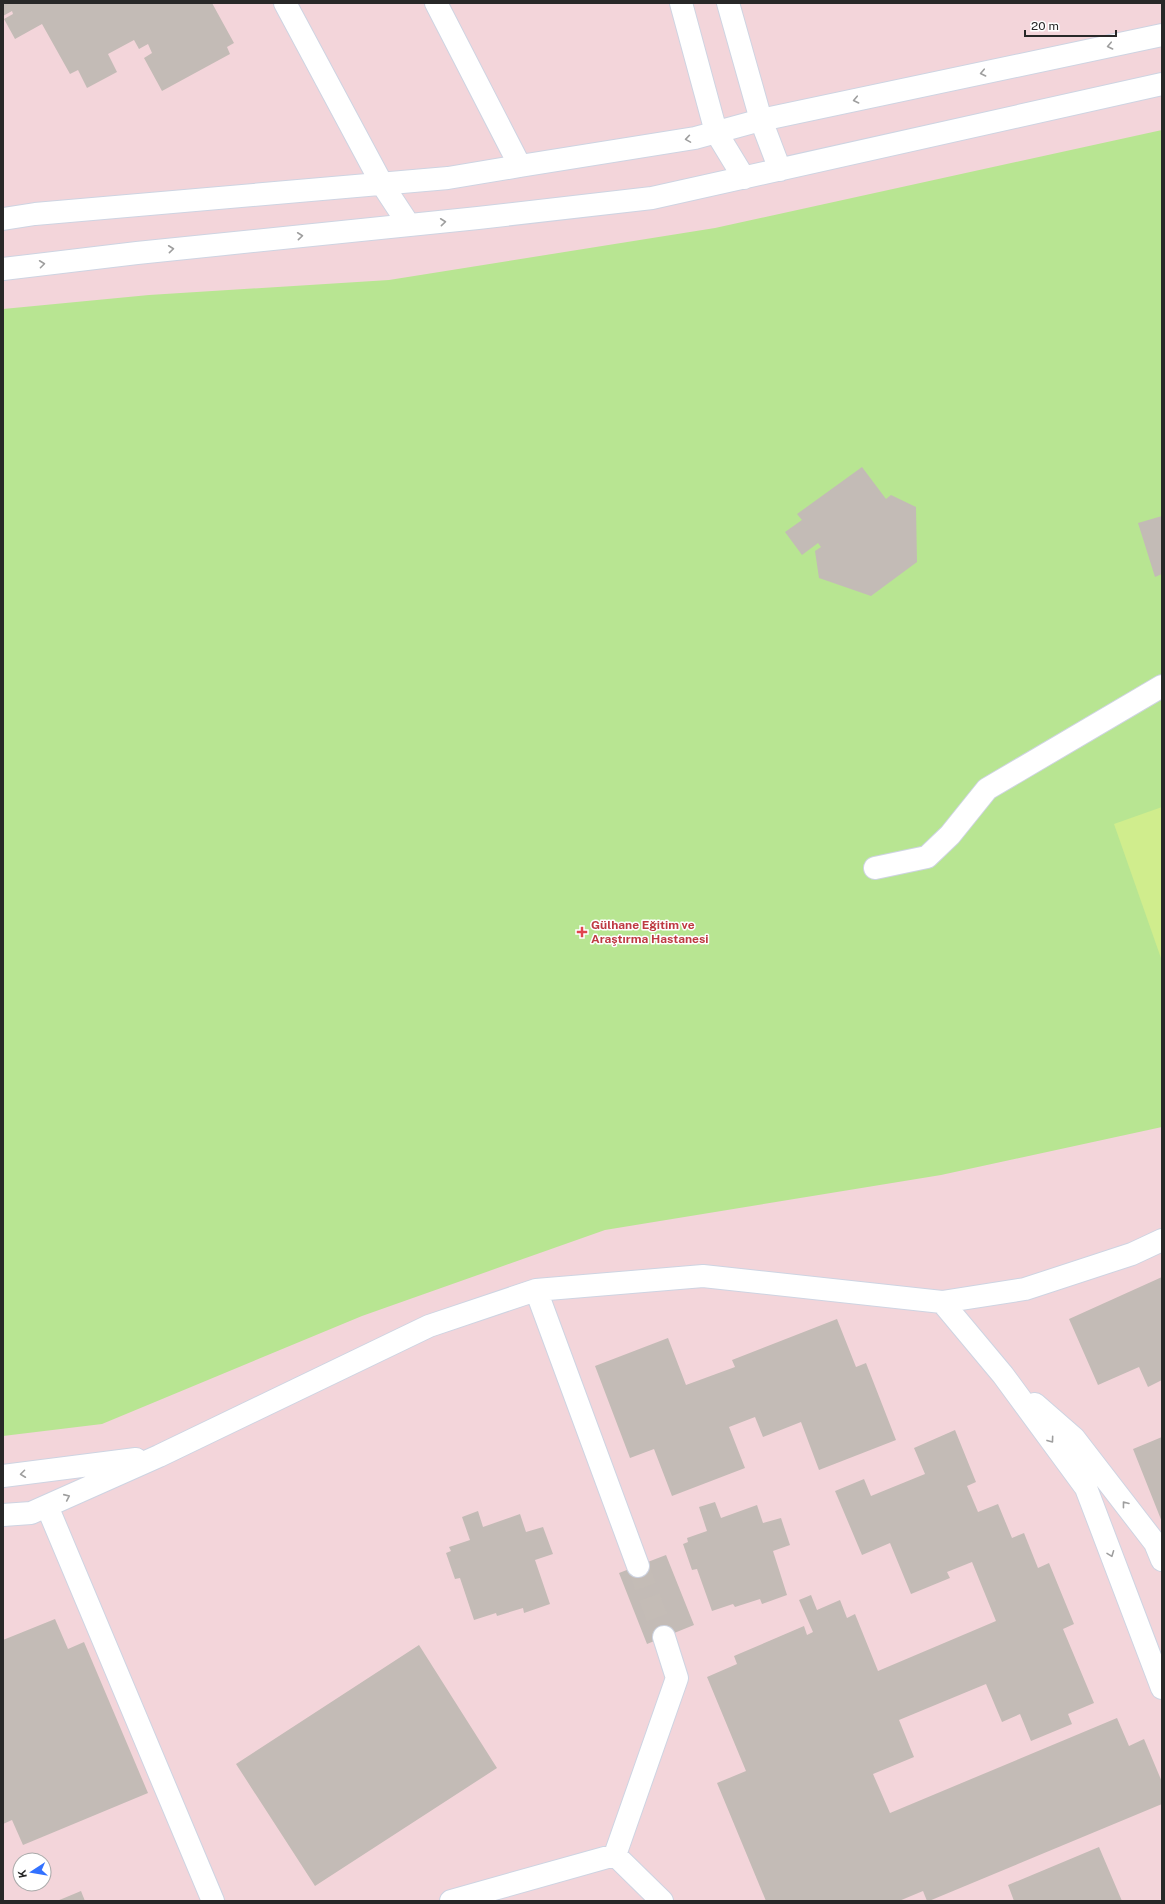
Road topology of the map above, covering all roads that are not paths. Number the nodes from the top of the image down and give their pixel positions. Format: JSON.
{"nodes":[{"id":1,"x":285,"y":3,"type":"edge"},
{"id":2,"x":436,"y":3,"type":"edge"},
{"id":3,"x":681,"y":3,"type":"edge"},
{"id":4,"x":728,"y":3,"type":"edge"},
{"id":5,"x":1162,"y":35,"type":"edge"},
{"id":6,"x":1162,"y":84,"type":"edge"},
{"id":7,"x":762,"y":120,"type":"junction"},
{"id":8,"x":716,"y":132,"type":"junction"},
{"id":9,"x":520,"y":166,"type":"junction"},
{"id":10,"x":780,"y":170,"type":"junction"},
{"id":11,"x":744,"y":178,"type":"junction"},
{"id":12,"x":382,"y":184,"type":"junction"},
{"id":13,"x":3,"y":219,"type":"edge"},
{"id":14,"x":409,"y":225,"type":"junction"},
{"id":15,"x":3,"y":269,"type":"edge"},
{"id":16,"x":1162,"y":686,"type":"edge"},
{"id":17,"x":875,"y":868,"type":"dead end"},
{"id":18,"x":1162,"y":1240,"type":"edge"},
{"id":19,"x":536,"y":1290,"type":"junction"},
{"id":20,"x":942,"y":1302,"type":"junction"},
{"id":21,"x":1003,"y":1375,"type":"junction"},
{"id":22,"x":159,"y":1456,"type":"junction"},
{"id":23,"x":3,"y":1476,"type":"edge"},
{"id":24,"x":47,"y":1506,"type":"junction"},
{"id":25,"x":3,"y":1515,"type":"edge"},
{"id":26,"x":1162,"y":1560,"type":"edge"},
{"id":27,"x":638,"y":1566,"type":"tunnel mouth"},
{"id":28,"x":664,"y":1637,"type":"tunnel mouth"},
{"id":29,"x":1162,"y":1688,"type":"edge"},
{"id":30,"x":615,"y":1855,"type":"junction"},
{"id":31,"x":213,"y":1901,"type":"edge"},
{"id":32,"x":451,"y":1901,"type":"edge"},
{"id":33,"x":662,"y":1901,"type":"edge"}],
"edges":[{"from":1,"to":12,"type":"lane"},
{"from":2,"to":9,"type":"lane"},
{"from":3,"to":8,"type":"lane"},
{"from":4,"to":7,"type":"lane"},
{"from":5,"to":7,"type":"lane","one_way":true},
{"from":6,"to":10,"type":"lane"},
{"from":7,"to":8,"type":"lane"},
{"from":7,"to":10,"type":"lane"},
{"from":8,"to":9,"type":"lane","one_way":true},
{"from":8,"to":11,"type":"lane"},
{"from":9,"to":12,"type":"lane"},
{"from":10,"to":11,"type":"lane"},
{"from":14,"to":11,"type":"lane","one_way":true},
{"from":12,"to":13,"type":"lane"},
{"from":12,"to":14,"type":"lane"},
{"from":15,"to":14,"type":"lane","one_way":true},
{"from":16,"to":17,"type":"lane"},
{"from":18,"to":20,"type":"lane"},
{"from":19,"to":20,"type":"lane"},
{"from":19,"to":22,"type":"lane"},
{"from":19,"to":27,"type":"lane"},
{"from":20,"to":21,"type":"lane"},
{"from":26,"to":21,"type":"lane","one_way":true},
{"from":21,"to":29,"type":"lane","one_way":true},
{"from":22,"to":23,"type":"lane","one_way":true},
{"from":24,"to":22,"type":"lane","one_way":true},
{"from":24,"to":25,"type":"lane"},
{"from":24,"to":31,"type":"lane"},
{"from":28,"to":30,"type":"lane"},
{"from":30,"to":32,"type":"lane"},
{"from":30,"to":33,"type":"lane"}]}
